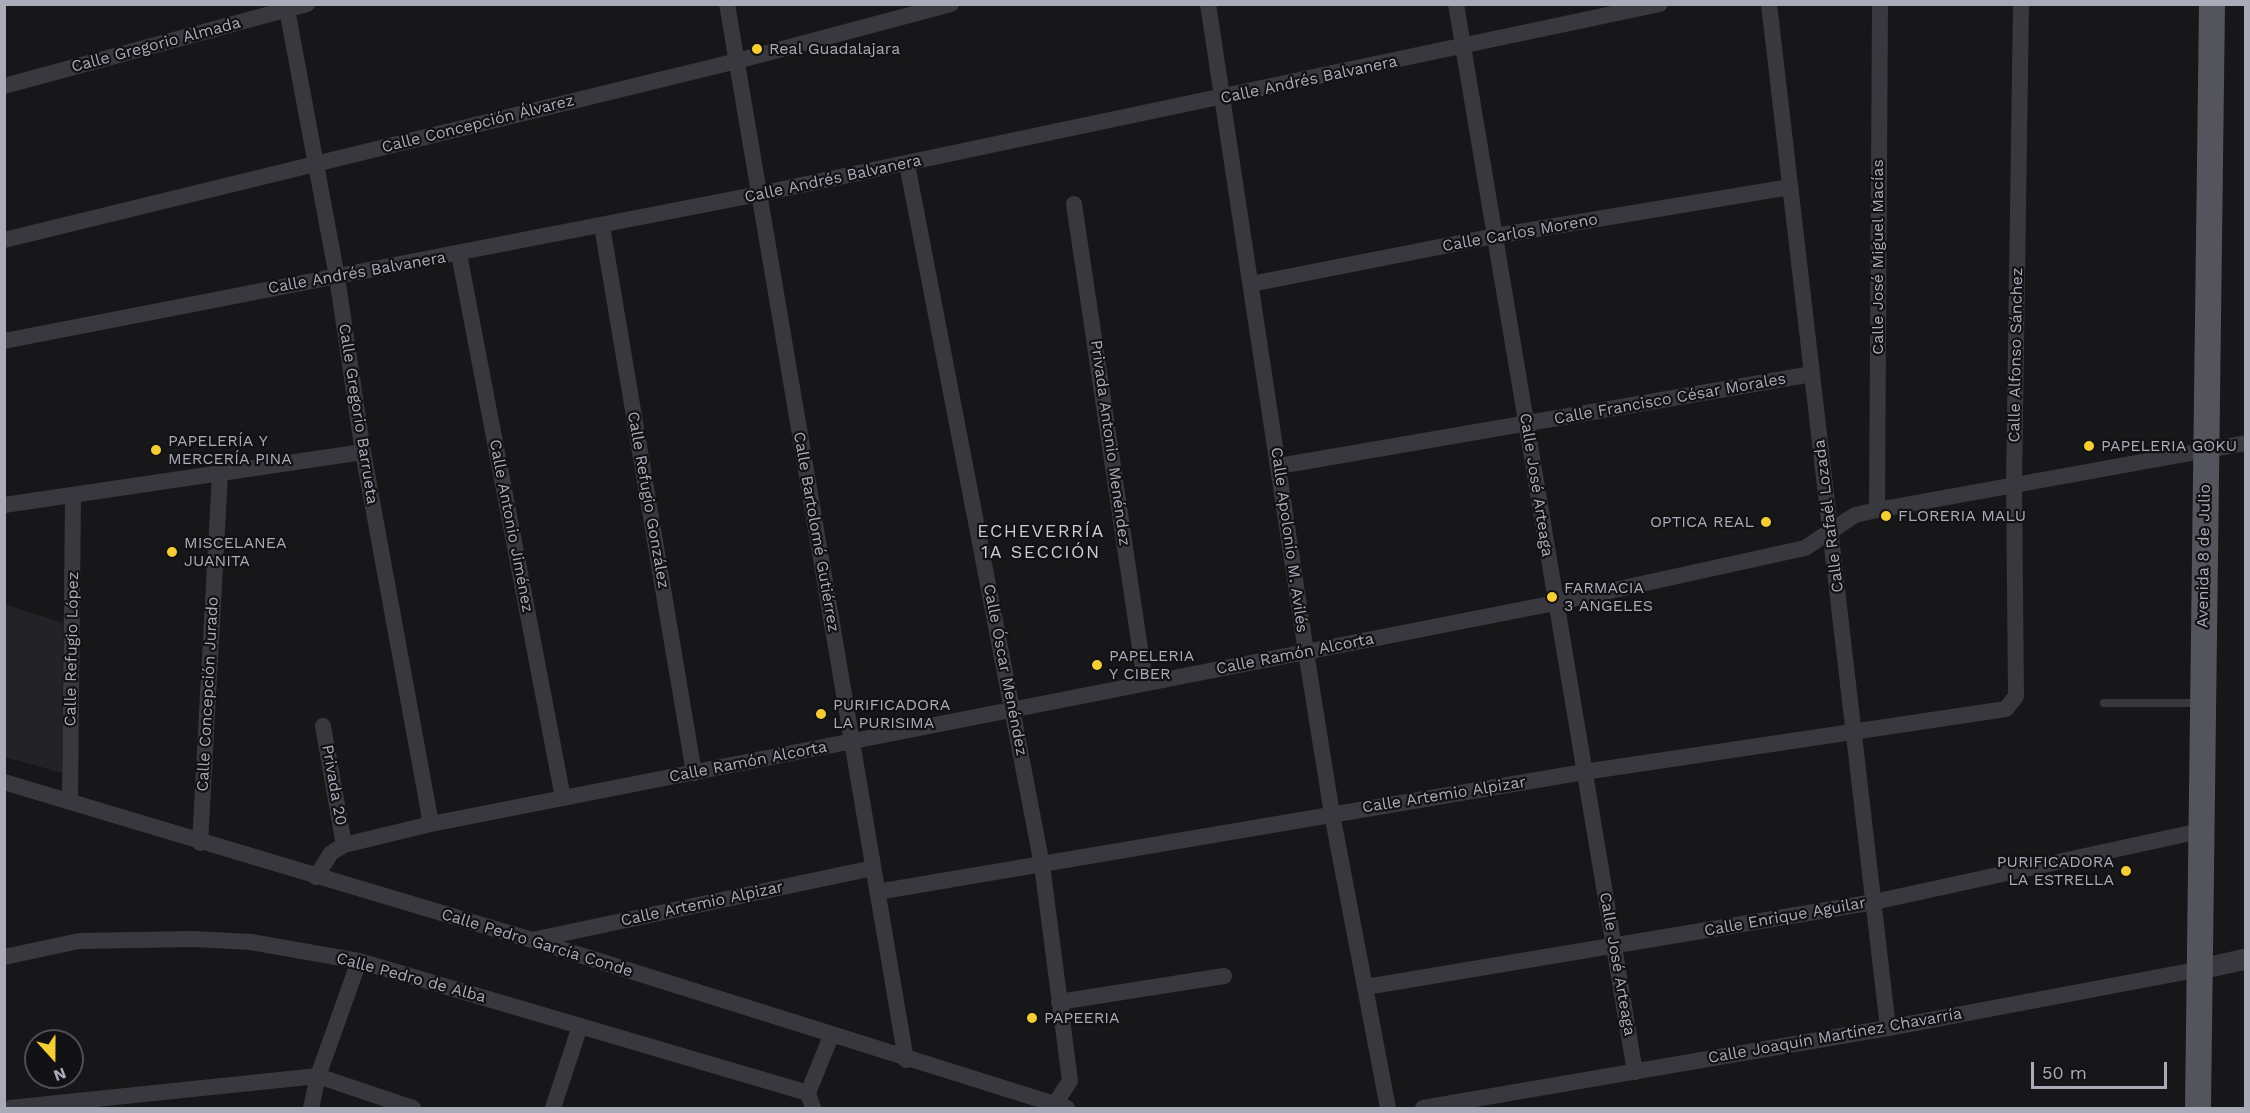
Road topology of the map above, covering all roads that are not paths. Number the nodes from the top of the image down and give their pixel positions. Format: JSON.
{"nodes":[{"id":1,"x":308,"y":4,"type":"edge"},
{"id":2,"x":727,"y":4,"type":"edge"},
{"id":3,"x":951,"y":4,"type":"edge"},
{"id":4,"x":1208,"y":4,"type":"edge"},
{"id":5,"x":1456,"y":4,"type":"edge"},
{"id":6,"x":1660,"y":4,"type":"edge"},
{"id":7,"x":1769,"y":4,"type":"edge"},
{"id":8,"x":1880,"y":4,"type":"edge"},
{"id":9,"x":2021,"y":4,"type":"edge"},
{"id":10,"x":2212,"y":4,"type":"edge"},
{"id":11,"x":287,"y":7,"type":"edge"},
{"id":12,"x":1464,"y":48,"type":"junction"},
{"id":13,"x":737,"y":61,"type":"junction"},
{"id":14,"x":4,"y":86,"type":"edge"},
{"id":15,"x":1224,"y":98,"type":"junction"},
{"id":16,"x":907,"y":164,"type":"junction"},
{"id":17,"x":315,"y":165,"type":"junction"},
{"id":18,"x":1790,"y":187,"type":"junction"},
{"id":19,"x":759,"y":194,"type":"junction"},
{"id":20,"x":1074,"y":204,"type":"dead end"},
{"id":21,"x":602,"y":226,"type":"junction"},
{"id":22,"x":1495,"y":236,"type":"junction"},
{"id":23,"x":4,"y":240,"type":"edge"},
{"id":24,"x":459,"y":254,"type":"junction"},
{"id":25,"x":337,"y":277,"type":"junction"},
{"id":26,"x":1251,"y":284,"type":"junction"},
{"id":27,"x":4,"y":341,"type":"edge"},
{"id":28,"x":1812,"y":374,"type":"junction"},
{"id":29,"x":1526,"y":424,"type":"junction"},
{"id":30,"x":2246,"y":443,"type":"edge"},
{"id":31,"x":2205,"y":450,"type":"junction"},
{"id":32,"x":363,"y":453,"type":"junction"},
{"id":33,"x":1279,"y":466,"type":"junction"},
{"id":34,"x":220,"y":473,"type":"junction"},
{"id":35,"x":2014,"y":484,"type":"junction"},
{"id":36,"x":73,"y":495,"type":"junction"},
{"id":37,"x":4,"y":505,"type":"edge"},
{"id":38,"x":1877,"y":510,"type":"junction"},
{"id":39,"x":1831,"y":533,"type":"junction"},
{"id":40,"x":1555,"y":603,"type":"junction"},
{"id":41,"x":1306,"y":652,"type":"junction"},
{"id":42,"x":1145,"y":682,"type":"junction"},
{"id":43,"x":2104,"y":703,"type":"dead end"},
{"id":44,"x":2202,"y":703,"type":"junction"},
{"id":45,"x":2011,"y":705,"type":"joint"},
{"id":46,"x":1013,"y":709,"type":"junction"},
{"id":47,"x":324,"y":726,"type":"dead end"},
{"id":48,"x":1854,"y":731,"type":"junction"},
{"id":49,"x":852,"y":741,"type":"junction"},
{"id":50,"x":1584,"y":772,"type":"junction"},
{"id":51,"x":694,"y":773,"type":"junction"},
{"id":52,"x":4,"y":783,"type":"edge"},
{"id":53,"x":563,"y":798,"type":"junction"},
{"id":54,"x":70,"y":802,"type":"junction"},
{"id":55,"x":1332,"y":813,"type":"junction"},
{"id":56,"x":431,"y":824,"type":"junction"},
{"id":57,"x":2200,"y":831,"type":"junction"},
{"id":58,"x":200,"y":843,"type":"junction"},
{"id":59,"x":344,"y":845,"type":"junction"},
{"id":60,"x":1042,"y":865,"type":"junction"},
{"id":61,"x":873,"y":868,"type":"junction"},
{"id":62,"x":316,"y":877,"type":"junction"},
{"id":63,"x":878,"y":892,"type":"junction"},
{"id":64,"x":1874,"y":902,"type":"junction"},
{"id":65,"x":532,"y":940,"type":"junction"},
{"id":66,"x":1614,"y":946,"type":"junction"},
{"id":67,"x":4,"y":957,"type":"edge"},
{"id":68,"x":2246,"y":959,"type":"edge"},
{"id":69,"x":358,"y":961,"type":"junction"},
{"id":70,"x":2201,"y":969,"type":"junction"},
{"id":71,"x":1224,"y":976,"type":"dead end"},
{"id":72,"x":1366,"y":987,"type":"junction"},
{"id":73,"x":1059,"y":1002,"type":"junction"},
{"id":74,"x":580,"y":1026,"type":"junction"},
{"id":75,"x":1888,"y":1028,"type":"junction"},
{"id":76,"x":831,"y":1036,"type":"junction"},
{"id":77,"x":906,"y":1060,"type":"junction"},
{"id":78,"x":1635,"y":1072,"type":"junction"},
{"id":79,"x":318,"y":1076,"type":"junction"},
{"id":80,"x":811,"y":1101,"type":"edge"},
{"id":81,"x":1058,"y":1107,"type":"edge"},
{"id":82,"x":10,"y":1108,"type":"edge"},
{"id":83,"x":311,"y":1108,"type":"edge"},
{"id":84,"x":413,"y":1108,"type":"edge"},
{"id":85,"x":553,"y":1108,"type":"edge"},
{"id":86,"x":1388,"y":1108,"type":"edge"},
{"id":87,"x":1423,"y":1108,"type":"edge"},
{"id":88,"x":2198,"y":1108,"type":"edge"}],
"edges":[{"from":1,"to":11,"type":"street","name":"Calle Gregorio Almada"},
{"from":2,"to":13,"type":"street","name":"Calle Bartolomé Gutiérrez"},
{"from":3,"to":13,"type":"street","name":"Calle Concepción Álvarez"},
{"from":4,"to":15,"type":"street","name":"Calle Apolonio M. Avilés"},
{"from":5,"to":12,"type":"street","name":"Calle José Arteaga"},
{"from":6,"to":12,"type":"street","name":"Calle Andrés Balvanera"},
{"from":7,"to":18,"type":"street","name":"Calle Rafaél Lozada"},
{"from":8,"to":38,"type":"street","name":"Calle José Miguel Macías"},
{"from":9,"to":35,"type":"street","name":"Calle Alfonso Sánchez"},
{"from":10,"to":31,"type":"main road","name":"Avenida 8 de Julio"},
{"from":11,"to":14,"type":"street","name":"Calle Gregorio Almada"},
{"from":11,"to":17,"type":"street","name":"Calle Gregorio Barrueta"},
{"from":12,"to":15,"type":"street","name":"Calle Andrés Balvanera"},
{"from":12,"to":22,"type":"street","name":"Calle José Arteaga"},
{"from":13,"to":17,"type":"street","name":"Calle Concepción Álvarez"},
{"from":13,"to":19,"type":"street","name":"Calle Bartolomé Gutiérrez"},
{"from":15,"to":16,"type":"street","name":"Calle Andrés Balvanera"},
{"from":15,"to":26,"type":"street","name":"Calle Apolonio M. Avilés"},
{"from":16,"to":19,"type":"street","name":"Calle Andrés Balvanera"},
{"from":16,"to":46,"type":"street","name":"Calle Óscar Menéndez"},
{"from":17,"to":23,"type":"street","name":"Calle Concepción Álvarez"},
{"from":17,"to":25,"type":"street","name":"Calle Gregorio Barrueta"},
{"from":18,"to":22,"type":"street","name":"Calle Carlos Moreno"},
{"from":18,"to":28,"type":"street","name":"Calle Rafaél Lozada"},
{"from":19,"to":21,"type":"street","name":"Calle Andrés Balvanera"},
{"from":19,"to":49,"type":"street","name":"Calle Bartolomé Gutiérrez"},
{"from":20,"to":42,"type":"street","name":"Privada Antonio Menéndez"},
{"from":21,"to":24,"type":"street","name":"Calle Andrés Balvanera"},
{"from":21,"to":51,"type":"street","name":"Calle Refugio González"},
{"from":22,"to":26,"type":"street","name":"Calle Carlos Moreno"},
{"from":22,"to":29,"type":"street","name":"Calle José Arteaga"},
{"from":24,"to":25,"type":"street","name":"Calle Andrés Balvanera"},
{"from":24,"to":53,"type":"street","name":"Calle Antonio Jiménez"},
{"from":25,"to":27,"type":"street","name":"Calle Andrés Balvanera"},
{"from":25,"to":32,"type":"street","name":"Calle Gregorio Barrueta"},
{"from":26,"to":33,"type":"street","name":"Calle Apolonio M. Avilés"},
{"from":28,"to":29,"type":"street","name":"Calle Francisco César Morales"},
{"from":28,"to":39,"type":"street","name":"Calle Rafaél Lozada"},
{"from":29,"to":33,"type":"street","name":"Calle Francisco César Morales"},
{"from":29,"to":40,"type":"street","name":"Calle José Arteaga"},
{"from":30,"to":31,"type":"street","name":"Calle Ramón Alcorta"},
{"from":31,"to":35,"type":"street","name":"Calle Ramón Alcorta"},
{"from":31,"to":44,"type":"main road","name":"Avenida 8 de Julio"},
{"from":32,"to":34,"type":"street"},
{"from":32,"to":56,"type":"street","name":"Calle Gregorio Barrueta"},
{"from":33,"to":41,"type":"street","name":"Calle Apolonio M. Avilés"},
{"from":34,"to":36,"type":"street"},
{"from":34,"to":58,"type":"street","name":"Calle Concepción Jurado"},
{"from":35,"to":38,"type":"street","name":"Calle Ramón Alcorta"},
{"from":35,"to":45,"type":"street","name":"Calle Alfonso Sánchez"},
{"from":36,"to":37,"type":"street"},
{"from":36,"to":54,"type":"street","name":"Calle Refugio López"},
{"from":38,"to":39,"type":"street","name":"Calle Ramón Alcorta"},
{"from":39,"to":40,"type":"street","name":"Calle Ramón Alcorta"},
{"from":39,"to":48,"type":"street","name":"Calle Rafaél Lozada"},
{"from":40,"to":41,"type":"street","name":"Calle Ramón Alcorta"},
{"from":40,"to":50,"type":"street","name":"Calle José Arteaga"},
{"from":41,"to":42,"type":"street","name":"Calle Ramón Alcorta"},
{"from":41,"to":55,"type":"street","name":"Calle Apolonio M. Avilés"},
{"from":42,"to":46,"type":"street","name":"Calle Ramón Alcorta"},
{"from":43,"to":44,"type":"lane"},
{"from":44,"to":57,"type":"main road","name":"Avenida 8 de Julio"},
{"from":45,"to":48,"type":"street","name":"Calle Artemio Alpizar"},
{"from":46,"to":49,"type":"street","name":"Calle Ramón Alcorta"},
{"from":46,"to":60,"type":"street","name":"Calle Óscar Menéndez"},
{"from":47,"to":59,"type":"street","name":"Privada 20"},
{"from":48,"to":50,"type":"street","name":"Calle Artemio Alpizar"},
{"from":48,"to":64,"type":"street","name":"Calle Rafaél Lozada"},
{"from":49,"to":51,"type":"street","name":"Calle Ramón Alcorta"},
{"from":49,"to":61,"type":"street","name":"Calle Bartolomé Gutiérrez"},
{"from":50,"to":55,"type":"street","name":"Calle Artemio Alpizar"},
{"from":50,"to":66,"type":"street","name":"Calle José Arteaga"},
{"from":51,"to":53,"type":"street","name":"Calle Ramón Alcorta"},
{"from":52,"to":54,"type":"street","name":"Calle Pedro García Conde"},
{"from":53,"to":56,"type":"street","name":"Calle Ramón Alcorta"},
{"from":54,"to":58,"type":"street","name":"Calle Pedro García Conde"},
{"from":55,"to":60,"type":"street","name":"Calle Artemio Alpizar"},
{"from":55,"to":72,"type":"street","name":"Calle Apolonio M. Avilés"},
{"from":56,"to":59,"type":"street","name":"Calle Ramón Alcorta"},
{"from":57,"to":64,"type":"street","name":"Calle Enrique Aguilar"},
{"from":57,"to":70,"type":"main road","name":"Avenida 8 de Julio"},
{"from":58,"to":62,"type":"street","name":"Calle Pedro García Conde"},
{"from":59,"to":62,"type":"street"},
{"from":60,"to":63,"type":"street","name":"Calle Artemio Alpizar"},
{"from":60,"to":73,"type":"street","name":"Calle Óscar Menéndez"},
{"from":61,"to":63,"type":"street","name":"Calle Bartolomé Gutiérrez"},
{"from":61,"to":65,"type":"street","name":"Calle Artemio Alpizar"},
{"from":62,"to":65,"type":"street","name":"Calle Pedro García Conde"},
{"from":63,"to":77,"type":"street","name":"Calle Bartolomé Gutiérrez"},
{"from":64,"to":66,"type":"street","name":"Calle Enrique Aguilar"},
{"from":64,"to":75,"type":"street","name":"Calle Rafaél Lozada"},
{"from":65,"to":76,"type":"street","name":"Calle Pedro García Conde"},
{"from":66,"to":72,"type":"street","name":"Calle Enrique Aguilar"},
{"from":66,"to":78,"type":"street","name":"Calle José Arteaga"},
{"from":67,"to":69,"type":"street","name":"Calle Pedro de Alba"},
{"from":68,"to":70,"type":"street","name":"Calle Joaquín Martínez Chavarría"},
{"from":69,"to":74,"type":"street","name":"Calle Pedro de Alba"},
{"from":69,"to":79,"type":"street"},
{"from":70,"to":75,"type":"street","name":"Calle Joaquín Martínez Chavarría"},
{"from":70,"to":88,"type":"main road","name":"Avenida 8 de Julio"},
{"from":71,"to":73,"type":"street"},
{"from":72,"to":86,"type":"street","name":"Calle Apolonio M. Avilés"},
{"from":73,"to":81,"type":"street","name":"Calle Óscar Menéndez"},
{"from":74,"to":80,"type":"street","name":"Calle Pedro de Alba"},
{"from":74,"to":85,"type":"street"},
{"from":75,"to":78,"type":"street","name":"Calle Joaquín Martínez Chavarría"},
{"from":76,"to":77,"type":"street","name":"Calle Pedro García Conde"},
{"from":76,"to":80,"type":"street"},
{"from":77,"to":81,"type":"street","name":"Calle Pedro García Conde"},
{"from":78,"to":87,"type":"street","name":"Calle Joaquín Martínez Chavarría"},
{"from":79,"to":82,"type":"street"},
{"from":79,"to":83,"type":"street"},
{"from":79,"to":84,"type":"street"}]}
